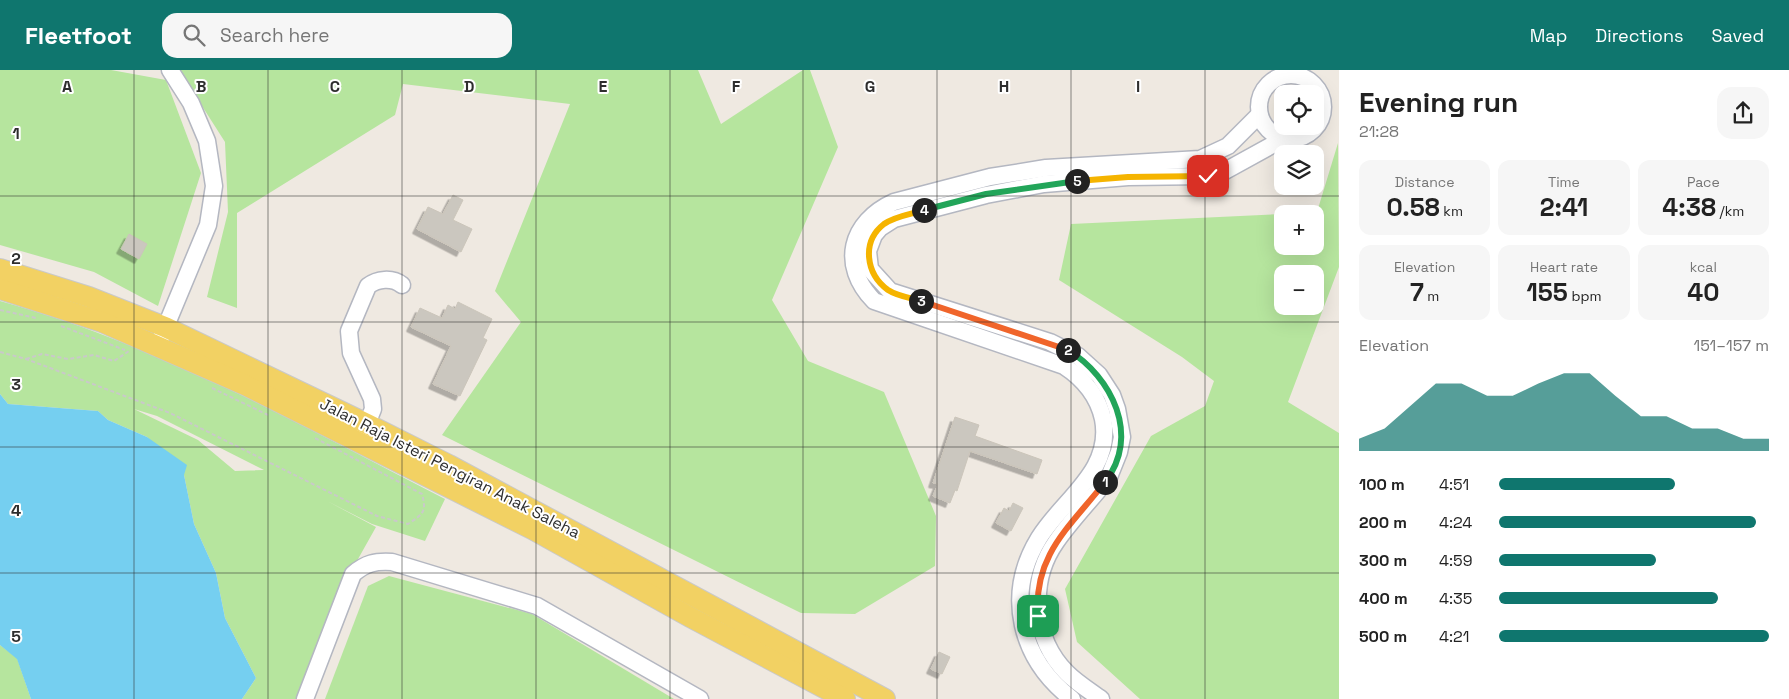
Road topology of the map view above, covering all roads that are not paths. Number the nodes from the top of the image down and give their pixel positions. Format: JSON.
{"nodes":[{"id":1,"x":170,"y":70,"type":"edge"},
{"id":2,"x":1272,"y":74,"type":"edge"},
{"id":3,"x":1259,"y":115,"type":"junction"},
{"id":4,"x":1282,"y":139,"type":"junction"},
{"id":5,"x":0,"y":269,"type":"edge"},
{"id":6,"x":402,"y":285,"type":"dead end"},
{"id":7,"x":0,"y":289,"type":"edge"},
{"id":8,"x":162,"y":336,"type":"junction"},
{"id":9,"x":367,"y":424,"type":"junction"},
{"id":10,"x":360,"y":442,"type":"junction"},
{"id":11,"x":305,"y":699,"type":"edge"},
{"id":12,"x":700,"y":699,"type":"edge"},
{"id":13,"x":845,"y":699,"type":"edge"},
{"id":14,"x":885,"y":699,"type":"edge"},
{"id":15,"x":1072,"y":699,"type":"edge"},
{"id":16,"x":1101,"y":699,"type":"edge"}],
"edges":[{"from":1,"to":8,"type":"street"},
{"from":2,"to":3,"type":"street"},
{"from":2,"to":4,"type":"street"},
{"from":3,"to":4,"type":"street"},
{"from":3,"to":15,"type":"street"},
{"from":4,"to":16,"type":"street"},
{"from":5,"to":8,"type":"main road","name":"Jalan Raja Isteri Pengiran Anak Saleha"},
{"from":6,"to":9,"type":"street"},
{"from":7,"to":8,"type":"main road","name":"Jalan Raja Isteri Pengiran Anak Saleha"},
{"from":8,"to":9,"type":"main road","name":"Jalan Raja Isteri Pengiran Anak Saleha"},
{"from":8,"to":10,"type":"main road","name":"Jalan Raja Isteri Pengiran Anak Saleha"},
{"from":9,"to":10,"type":"street"},
{"from":9,"to":14,"type":"main road","name":"Jalan Raja Isteri Pengiran Anak Saleha"},
{"from":10,"to":13,"type":"main road","name":"Jalan Raja Isteri Pengiran Anak Saleha"},
{"from":11,"to":12,"type":"street"}]}
